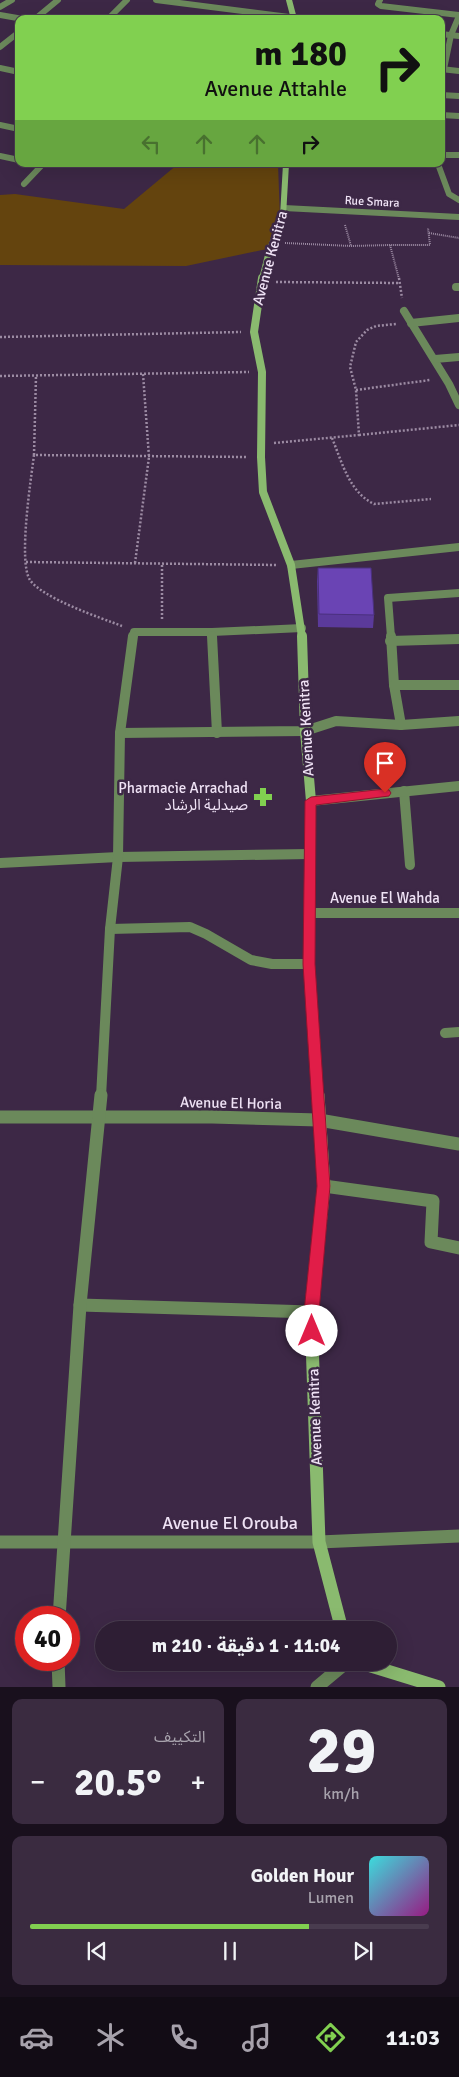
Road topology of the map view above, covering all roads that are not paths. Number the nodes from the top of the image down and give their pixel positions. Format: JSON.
{"nodes":[{"id":1,"x":12,"y":0,"type":"edge"},
{"id":2,"x":58,"y":0,"type":"edge"},
{"id":3,"x":127,"y":0,"type":"edge"},
{"id":4,"x":156,"y":0,"type":"edge"},
{"id":5,"x":289,"y":0,"type":"edge"},
{"id":6,"x":380,"y":0,"type":"edge"},
{"id":7,"x":0,"y":7,"type":"edge"},
{"id":8,"x":0,"y":15,"type":"edge"},
{"id":9,"x":40,"y":15,"type":"edge"},
{"id":10,"x":112,"y":15,"type":"edge"},
{"id":11,"x":271,"y":15,"type":"edge"},
{"id":12,"x":293,"y":15,"type":"edge"},
{"id":13,"x":459,"y":16,"type":"edge"},
{"id":14,"x":15,"y":18,"type":"edge"},
{"id":15,"x":445,"y":34,"type":"edge"},
{"id":16,"x":15,"y":35,"type":"edge"},
{"id":17,"x":452,"y":35,"type":"junction"},
{"id":18,"x":459,"y":36,"type":"edge"},
{"id":19,"x":0,"y":47,"type":"edge"},
{"id":20,"x":448,"y":49,"type":"edge"},
{"id":21,"x":0,"y":68,"type":"edge"},
{"id":22,"x":445,"y":69,"type":"edge"},
{"id":23,"x":15,"y":71,"type":"edge"},
{"id":24,"x":459,"y":71,"type":"edge"},
{"id":25,"x":445,"y":95,"type":"edge"},
{"id":26,"x":459,"y":96,"type":"edge"},
{"id":27,"x":445,"y":115,"type":"edge"},
{"id":28,"x":459,"y":116,"type":"edge"},
{"id":29,"x":0,"y":125,"type":"edge"},
{"id":30,"x":15,"y":128,"type":"edge"},
{"id":31,"x":445,"y":155,"type":"edge"},
{"id":32,"x":459,"y":155,"type":"edge"},
{"id":33,"x":0,"y":156,"type":"edge"},
{"id":34,"x":15,"y":159,"type":"edge"},
{"id":35,"x":39,"y":167,"type":"edge"},
{"id":36,"x":286,"y":167,"type":"edge"},
{"id":37,"x":439,"y":167,"type":"edge"},
{"id":38,"x":24,"y":184,"type":"dead end"},
{"id":39,"x":459,"y":200,"type":"edge"},
{"id":40,"x":284,"y":208,"type":"junction"},
{"id":41,"x":459,"y":218,"type":"edge"},
{"id":42,"x":404,"y":311,"type":"road end"},
{"id":43,"x":459,"y":318,"type":"edge"},
{"id":44,"x":411,"y":323,"type":"junction"},
{"id":45,"x":459,"y":357,"type":"edge"},
{"id":46,"x":435,"y":359,"type":"junction"},
{"id":47,"x":456,"y":390,"type":"edge"},
{"id":48,"x":459,"y":405,"type":"edge"},
{"id":49,"x":459,"y":547,"type":"edge"},
{"id":50,"x":291,"y":565,"type":"junction"},
{"id":51,"x":459,"y":593,"type":"edge"},
{"id":52,"x":302,"y":628,"type":"junction"},
{"id":53,"x":212,"y":632,"type":"junction"},
{"id":54,"x":459,"y":639,"type":"edge"},
{"id":55,"x":390,"y":641,"type":"junction"},
{"id":56,"x":394,"y":685,"type":"junction"},
{"id":57,"x":459,"y":685,"type":"edge"},
{"id":58,"x":459,"y":721,"type":"edge"},
{"id":59,"x":401,"y":725,"type":"junction"},
{"id":60,"x":305,"y":731,"type":"junction"},
{"id":61,"x":120,"y":733,"type":"junction"},
{"id":62,"x":217,"y":733,"type":"junction"},
{"id":63,"x":459,"y":786,"type":"edge"},
{"id":64,"x":404,"y":791,"type":"junction"},
{"id":65,"x":311,"y":801,"type":"junction"},
{"id":66,"x":310,"y":854,"type":"junction"},
{"id":67,"x":118,"y":857,"type":"junction"},
{"id":68,"x":0,"y":863,"type":"edge"},
{"id":69,"x":410,"y":865,"type":"dead end"},
{"id":70,"x":310,"y":913,"type":"junction"},
{"id":71,"x":459,"y":913,"type":"edge"},
{"id":72,"x":110,"y":929,"type":"junction"},
{"id":73,"x":309,"y":964,"type":"junction"},
{"id":74,"x":459,"y":1032,"type":"edge"},
{"id":75,"x":445,"y":1033,"type":"dead end"},
{"id":76,"x":0,"y":1117,"type":"edge"},
{"id":77,"x":100,"y":1117,"type":"junction"},
{"id":78,"x":319,"y":1120,"type":"junction"},
{"id":79,"x":459,"y":1144,"type":"edge"},
{"id":80,"x":324,"y":1186,"type":"junction"},
{"id":81,"x":459,"y":1248,"type":"edge"},
{"id":82,"x":80,"y":1305,"type":"junction"},
{"id":83,"x":311,"y":1312,"type":"junction"},
{"id":84,"x":459,"y":1536,"type":"edge"},
{"id":85,"x":0,"y":1542,"type":"edge"},
{"id":86,"x":65,"y":1542,"type":"junction"},
{"id":87,"x":319,"y":1542,"type":"junction"},
{"id":88,"x":60,"y":1606,"type":"edge"},
{"id":89,"x":340,"y":1621,"type":"edge"},
{"id":90,"x":58,"y":1671,"type":"edge"},
{"id":91,"x":336,"y":1671,"type":"edge"},
{"id":92,"x":387,"y":1671,"type":"edge"},
{"id":93,"x":59,"y":1687,"type":"edge"},
{"id":94,"x":316,"y":1687,"type":"edge"},
{"id":95,"x":439,"y":1687,"type":"edge"}],
"edges":[{"from":1,"to":7,"type":"street"},
{"from":2,"to":9,"type":"street"},
{"from":3,"to":10,"type":"street"},
{"from":4,"to":11,"type":"street"},
{"from":5,"to":12,"type":"street"},
{"from":6,"to":13,"type":"street"},
{"from":8,"to":14,"type":"street"},
{"from":13,"to":17,"type":"street"},
{"from":15,"to":17,"type":"street"},
{"from":16,"to":19,"type":"street"},
{"from":17,"to":18,"type":"street"},
{"from":17,"to":20,"type":"street"},
{"from":21,"to":23,"type":"street"},
{"from":22,"to":24,"type":"street"},
{"from":25,"to":26,"type":"street"},
{"from":27,"to":28,"type":"street"},
{"from":29,"to":30,"type":"street"},
{"from":31,"to":32,"type":"street"},
{"from":33,"to":34,"type":"street"},
{"from":35,"to":38,"type":"street"},
{"from":36,"to":40,"type":"street","name":"Avenue Kenitra"},
{"from":37,"to":39,"type":"street"},
{"from":40,"to":41,"type":"street","name":"Rue Smara"},
{"from":40,"to":50,"type":"street","name":"Avenue Kenitra"},
{"from":42,"to":44,"type":"street"},
{"from":43,"to":44,"type":"street"},
{"from":44,"to":46,"type":"street"},
{"from":45,"to":46,"type":"street"},
{"from":46,"to":47,"type":"street"},
{"from":47,"to":48,"type":"street"},
{"from":49,"to":50,"type":"street"},
{"from":50,"to":52,"type":"street","name":"Avenue Kenitra"},
{"from":51,"to":55,"type":"street"},
{"from":52,"to":53,"type":"street"},
{"from":52,"to":60,"type":"street","name":"Avenue Kenitra"},
{"from":53,"to":61,"type":"street"},
{"from":53,"to":62,"type":"street"},
{"from":54,"to":55,"type":"street"},
{"from":55,"to":56,"type":"street"},
{"from":56,"to":57,"type":"street"},
{"from":56,"to":59,"type":"street"},
{"from":58,"to":59,"type":"street"},
{"from":59,"to":60,"type":"street"},
{"from":60,"to":62,"type":"street"},
{"from":60,"to":65,"type":"street","name":"Avenue Kenitra"},
{"from":61,"to":62,"type":"street"},
{"from":61,"to":67,"type":"street"},
{"from":63,"to":64,"type":"street"},
{"from":64,"to":65,"type":"street"},
{"from":64,"to":69,"type":"street"},
{"from":65,"to":66,"type":"street","name":"Avenue Kenitra"},
{"from":66,"to":67,"type":"street"},
{"from":66,"to":70,"type":"street","name":"Avenue Kenitra"},
{"from":67,"to":68,"type":"street"},
{"from":67,"to":72,"type":"street"},
{"from":70,"to":71,"type":"street","name":"Avenue El Wahda"},
{"from":70,"to":73,"type":"street","name":"Avenue Kenitra"},
{"from":72,"to":73,"type":"street"},
{"from":72,"to":77,"type":"street"},
{"from":73,"to":78,"type":"street","name":"Avenue Kenitra"},
{"from":74,"to":75,"type":"street"},
{"from":76,"to":77,"type":"street","name":"Avenue El Horia"},
{"from":77,"to":78,"type":"street","name":"Avenue El Horia"},
{"from":77,"to":82,"type":"street"},
{"from":78,"to":79,"type":"street","name":"Avenue El Horia"},
{"from":78,"to":80,"type":"street","name":"Avenue Kenitra"},
{"from":80,"to":81,"type":"street"},
{"from":80,"to":83,"type":"street","name":"Avenue Kenitra"},
{"from":82,"to":83,"type":"street"},
{"from":82,"to":86,"type":"street"},
{"from":83,"to":87,"type":"street","name":"Avenue Kenitra"},
{"from":84,"to":87,"type":"street","name":"Avenue El Orouba"},
{"from":85,"to":86,"type":"street","name":"Avenue El Orouba"},
{"from":86,"to":87,"type":"street","name":"Avenue El Orouba"},
{"from":86,"to":88,"type":"street"},
{"from":87,"to":89,"type":"street","name":"Avenue Kenitra"},
{"from":90,"to":93,"type":"street"},
{"from":91,"to":94,"type":"street"},
{"from":92,"to":95,"type":"street"}]}
